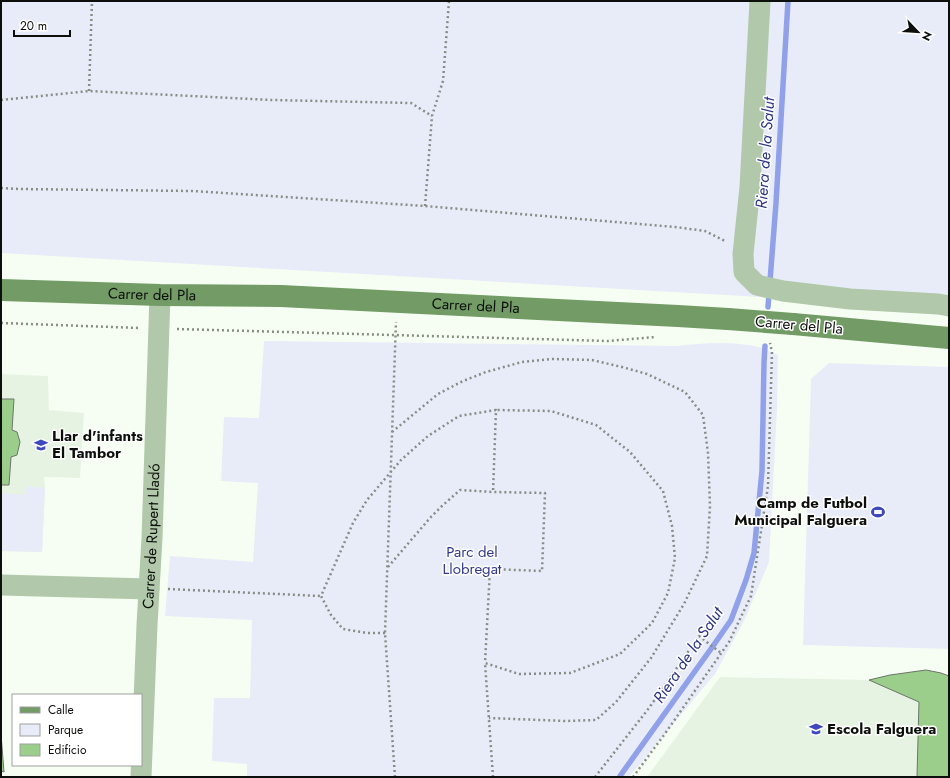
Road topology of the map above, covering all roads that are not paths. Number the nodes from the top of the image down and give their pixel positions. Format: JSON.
{"nodes":[{"id":1,"x":760,"y":1,"type":"edge"},
{"id":2,"x":1,"y":290,"type":"edge"},
{"id":3,"x":160,"y":295,"type":"junction"},
{"id":4,"x":949,"y":306,"type":"edge"},
{"id":5,"x":949,"y":338,"type":"edge"},
{"id":6,"x":1,"y":585,"type":"edge"},
{"id":7,"x":149,"y":589,"type":"junction"},
{"id":8,"x":142,"y":754,"type":"edge"},
{"id":9,"x":141,"y":766,"type":"edge"},
{"id":10,"x":141,"y":777,"type":"edge"}],
"edges":[{"from":1,"to":4,"type":"street"},
{"from":2,"to":3,"type":"main road","name":"Carrer del Pla"},
{"from":3,"to":5,"type":"main road","name":"Carrer del Pla","bridge":true},
{"from":3,"to":7,"type":"street","name":"Carrer de Rupert Lladó"},
{"from":6,"to":7,"type":"street"},
{"from":7,"to":8,"type":"street","name":"Carrer de Rupert Lladó"},
{"from":9,"to":10,"type":"street","name":"Carrer de Rupert Lladó"}]}
